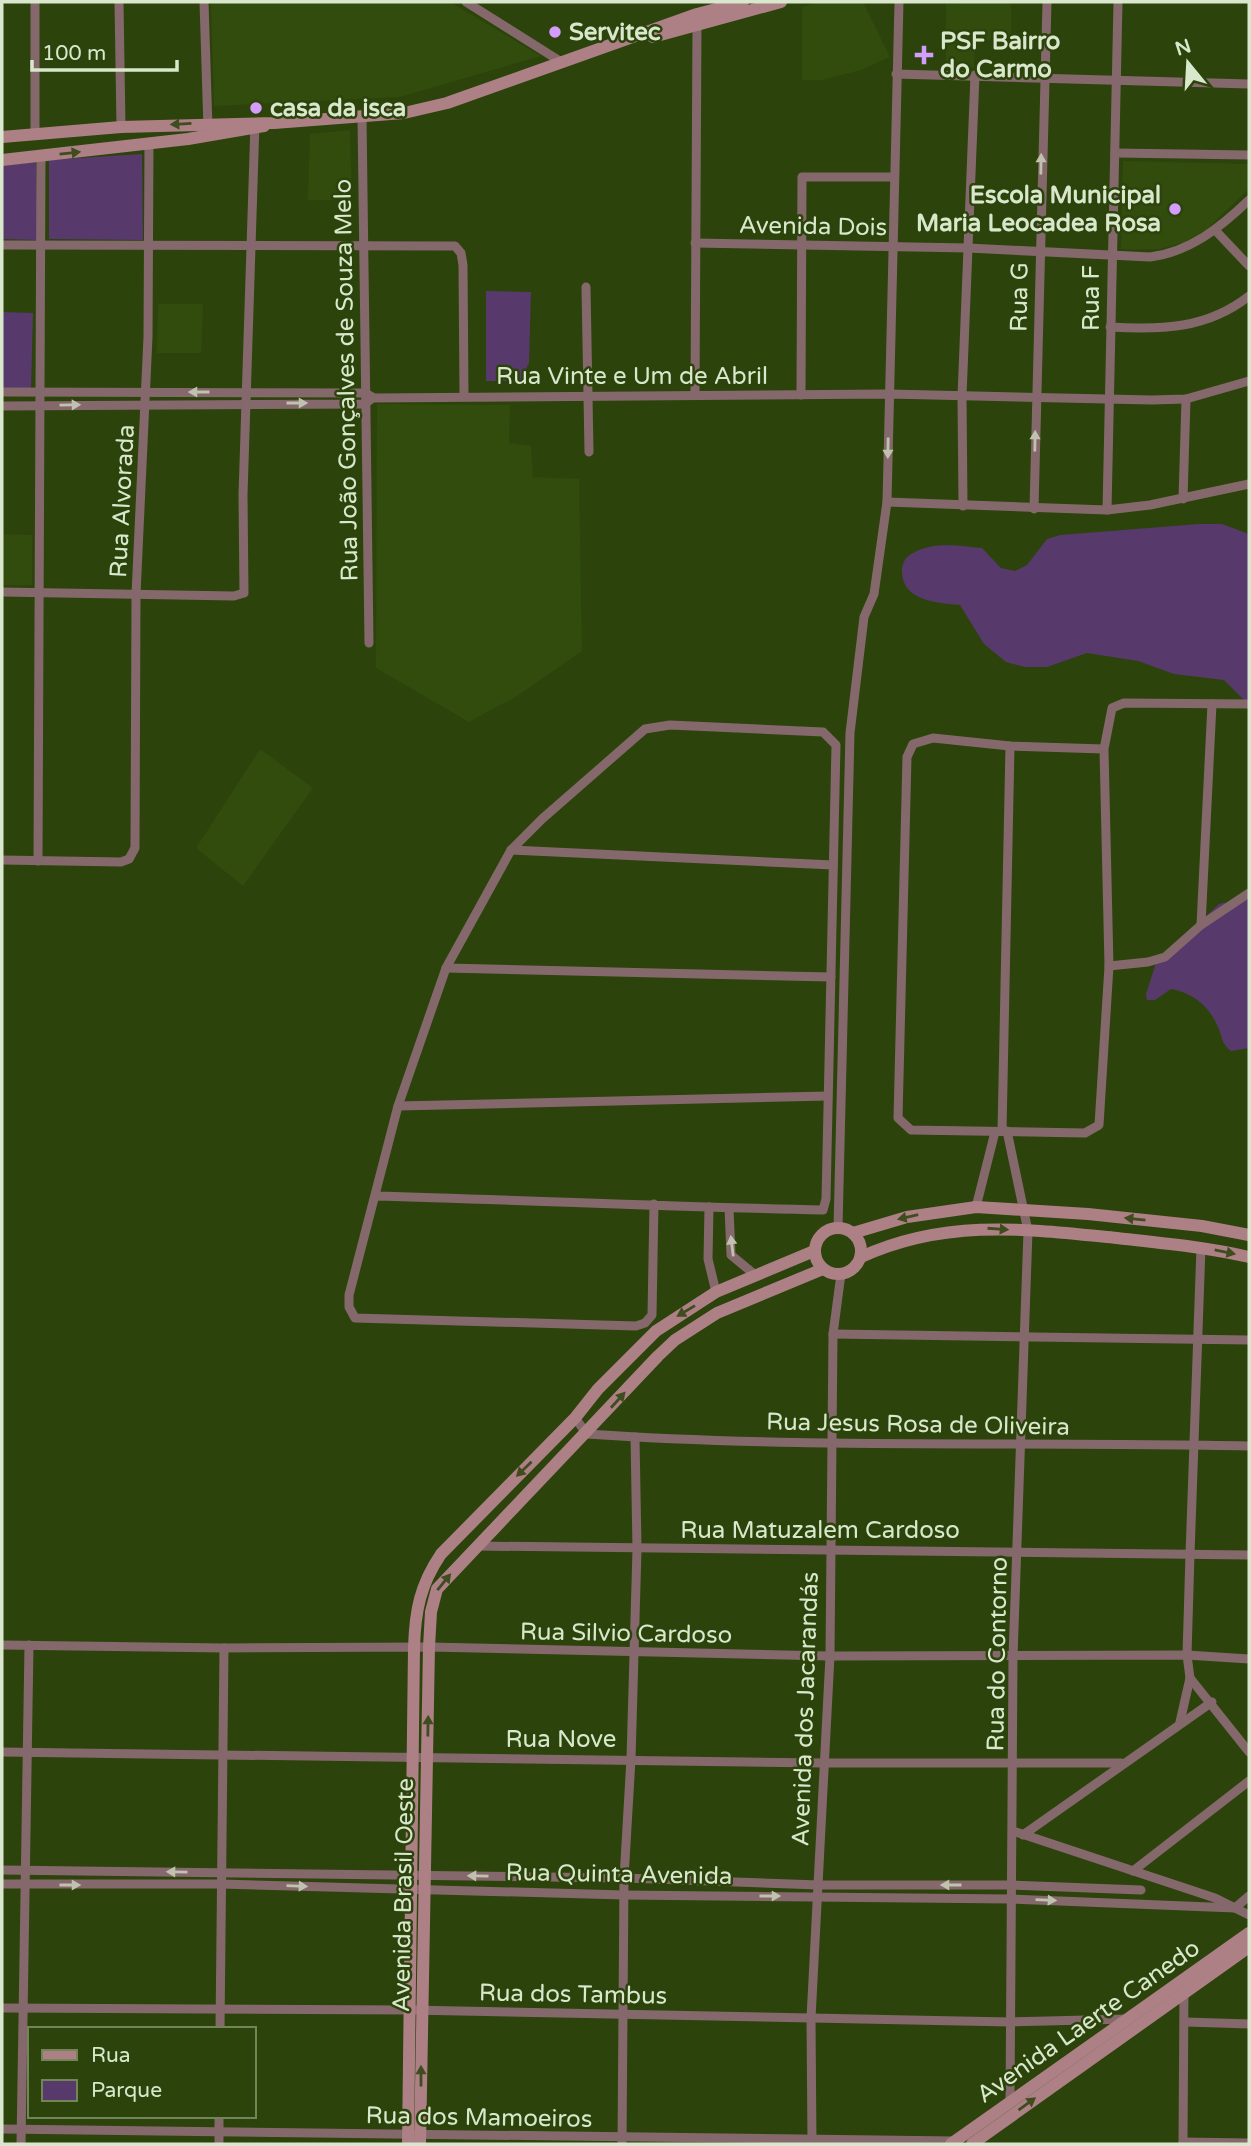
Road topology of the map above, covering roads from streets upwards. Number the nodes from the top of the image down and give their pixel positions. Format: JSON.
{"nodes":[{"id":1,"x":35,"y":2,"type":"edge"},
{"id":2,"x":119,"y":2,"type":"edge"},
{"id":3,"x":204,"y":2,"type":"edge"},
{"id":4,"x":466,"y":2,"type":"edge"},
{"id":5,"x":743,"y":2,"type":"edge"},
{"id":6,"x":781,"y":2,"type":"edge"},
{"id":7,"x":899,"y":2,"type":"edge"},
{"id":8,"x":1047,"y":2,"type":"edge"},
{"id":9,"x":1118,"y":2,"type":"edge"},
{"id":10,"x":697,"y":20,"type":"junction"},
{"id":11,"x":565,"y":64,"type":"junction"},
{"id":12,"x":896,"y":74,"type":"junction"},
{"id":13,"x":975,"y":75,"type":"junction"},
{"id":14,"x":1044,"y":76,"type":"junction"},
{"id":15,"x":1117,"y":80,"type":"junction"},
{"id":16,"x":1249,"y":84,"type":"edge"},
{"id":17,"x":362,"y":117,"type":"junction"},
{"id":18,"x":255,"y":125,"type":"junction"},
{"id":19,"x":121,"y":127,"type":"junction"},
{"id":20,"x":208,"y":129,"type":"junction"},
{"id":21,"x":35,"y":133,"type":"junction"},
{"id":22,"x":2,"y":137,"type":"edge"},
{"id":23,"x":149,"y":144,"type":"junction"},
{"id":24,"x":1115,"y":153,"type":"junction"},
{"id":25,"x":1249,"y":155,"type":"edge"},
{"id":26,"x":41,"y":156,"type":"junction"},
{"id":27,"x":2,"y":160,"type":"edge"},
{"id":28,"x":894,"y":177,"type":"junction"},
{"id":29,"x":1249,"y":200,"type":"edge"},
{"id":30,"x":1216,"y":231,"type":"junction"},
{"id":31,"x":695,"y":243,"type":"junction"},
{"id":32,"x":41,"y":244,"type":"junction"},
{"id":33,"x":364,"y":244,"type":"junction"},
{"id":34,"x":2,"y":245,"type":"edge"},
{"id":35,"x":150,"y":245,"type":"junction"},
{"id":36,"x":253,"y":245,"type":"junction"},
{"id":37,"x":799,"y":246,"type":"junction"},
{"id":38,"x":891,"y":246,"type":"junction"},
{"id":39,"x":968,"y":248,"type":"junction"},
{"id":40,"x":1039,"y":252,"type":"junction"},
{"id":41,"x":1110,"y":255,"type":"junction"},
{"id":42,"x":1249,"y":266,"type":"edge"},
{"id":43,"x":586,"y":287,"type":"dead end"},
{"id":44,"x":1249,"y":296,"type":"edge"},
{"id":45,"x":1110,"y":327,"type":"junction"},
{"id":46,"x":1249,"y":381,"type":"edge"},
{"id":47,"x":146,"y":391,"type":"junction"},
{"id":48,"x":2,"y":392,"type":"edge"},
{"id":49,"x":41,"y":392,"type":"junction"},
{"id":50,"x":248,"y":392,"type":"junction"},
{"id":51,"x":365,"y":393,"type":"junction"},
{"id":52,"x":590,"y":394,"type":"junction"},
{"id":53,"x":695,"y":394,"type":"junction"},
{"id":54,"x":889,"y":394,"type":"junction"},
{"id":55,"x":464,"y":395,"type":"junction"},
{"id":56,"x":801,"y":395,"type":"junction"},
{"id":57,"x":962,"y":396,"type":"junction"},
{"id":58,"x":1035,"y":397,"type":"junction"},
{"id":59,"x":374,"y":398,"type":"junction"},
{"id":60,"x":1109,"y":398,"type":"junction"},
{"id":61,"x":1186,"y":399,"type":"junction"},
{"id":62,"x":247,"y":403,"type":"junction"},
{"id":63,"x":146,"y":404,"type":"junction"},
{"id":64,"x":365,"y":404,"type":"junction"},
{"id":65,"x":41,"y":405,"type":"junction"},
{"id":66,"x":2,"y":406,"type":"edge"},
{"id":67,"x":589,"y":452,"type":"dead end"},
{"id":68,"x":1249,"y":484,"type":"edge"},
{"id":69,"x":1183,"y":499,"type":"junction"},
{"id":70,"x":887,"y":502,"type":"junction"},
{"id":71,"x":963,"y":506,"type":"junction"},
{"id":72,"x":1034,"y":509,"type":"junction"},
{"id":73,"x":1107,"y":510,"type":"junction"},
{"id":74,"x":2,"y":592,"type":"edge"},
{"id":75,"x":40,"y":592,"type":"junction"},
{"id":76,"x":136,"y":594,"type":"junction"},
{"id":77,"x":369,"y":643,"type":"dead end"},
{"id":78,"x":1212,"y":704,"type":"junction"},
{"id":79,"x":1249,"y":704,"type":"edge"},
{"id":80,"x":1010,"y":746,"type":"junction"},
{"id":81,"x":1104,"y":749,"type":"junction"},
{"id":82,"x":511,"y":850,"type":"junction"},
{"id":83,"x":2,"y":860,"type":"edge"},
{"id":84,"x":38,"y":861,"type":"junction"},
{"id":85,"x":833,"y":865,"type":"junction"},
{"id":86,"x":1249,"y":893,"type":"edge"},
{"id":87,"x":1201,"y":925,"type":"junction"},
{"id":88,"x":1108,"y":966,"type":"junction"},
{"id":89,"x":446,"y":968,"type":"junction"},
{"id":90,"x":831,"y":977,"type":"junction"},
{"id":91,"x":828,"y":1096,"type":"junction"},
{"id":92,"x":398,"y":1106,"type":"junction"},
{"id":93,"x":1001,"y":1132,"type":"junction"},
{"id":94,"x":374,"y":1196,"type":"junction"},
{"id":95,"x":654,"y":1204,"type":"junction"},
{"id":96,"x":709,"y":1207,"type":"junction"},
{"id":97,"x":976,"y":1207,"type":"junction"},
{"id":98,"x":729,"y":1208,"type":"junction"},
{"id":99,"x":1025,"y":1208,"type":"junction"},
{"id":100,"x":838,"y":1228,"type":"junction"},
{"id":101,"x":1028,"y":1231,"type":"junction"},
{"id":102,"x":853,"y":1233,"type":"junction"},
{"id":103,"x":1249,"y":1236,"type":"edge"},
{"id":104,"x":1202,"y":1247,"type":"junction"},
{"id":105,"x":814,"y":1251,"type":"junction"},
{"id":106,"x":860,"y":1257,"type":"junction"},
{"id":107,"x":1249,"y":1257,"type":"edge"},
{"id":108,"x":823,"y":1269,"type":"junction"},
{"id":109,"x":754,"y":1274,"type":"junction"},
{"id":110,"x":841,"y":1274,"type":"junction"},
{"id":111,"x":713,"y":1294,"type":"junction"},
{"id":112,"x":717,"y":1313,"type":"junction"},
{"id":113,"x":833,"y":1334,"type":"junction"},
{"id":114,"x":1025,"y":1335,"type":"junction"},
{"id":115,"x":1199,"y":1337,"type":"junction"},
{"id":116,"x":1249,"y":1339,"type":"edge"},
{"id":117,"x":575,"y":1419,"type":"junction"},
{"id":118,"x":587,"y":1434,"type":"junction"},
{"id":119,"x":635,"y":1437,"type":"junction"},
{"id":120,"x":831,"y":1444,"type":"junction"},
{"id":121,"x":1020,"y":1445,"type":"junction"},
{"id":122,"x":1193,"y":1445,"type":"junction"},
{"id":123,"x":1249,"y":1446,"type":"edge"},
{"id":124,"x":475,"y":1546,"type":"junction"},
{"id":125,"x":637,"y":1549,"type":"junction"},
{"id":126,"x":828,"y":1549,"type":"junction"},
{"id":127,"x":1018,"y":1551,"type":"junction"},
{"id":128,"x":1190,"y":1554,"type":"junction"},
{"id":129,"x":1249,"y":1555,"type":"edge"},
{"id":130,"x":2,"y":1644,"type":"edge"},
{"id":131,"x":29,"y":1645,"type":"junction"},
{"id":132,"x":429,"y":1647,"type":"junction"},
{"id":133,"x":224,"y":1648,"type":"junction"},
{"id":134,"x":414,"y":1648,"type":"junction"},
{"id":135,"x":632,"y":1653,"type":"junction"},
{"id":136,"x":1187,"y":1655,"type":"junction"},
{"id":137,"x":830,"y":1656,"type":"junction"},
{"id":138,"x":1013,"y":1657,"type":"junction"},
{"id":139,"x":1249,"y":1659,"type":"edge"},
{"id":140,"x":1190,"y":1678,"type":"junction"},
{"id":141,"x":1212,"y":1702,"type":"junction"},
{"id":142,"x":1180,"y":1722,"type":"junction"},
{"id":143,"x":2,"y":1752,"type":"edge"},
{"id":144,"x":29,"y":1752,"type":"junction"},
{"id":145,"x":1249,"y":1752,"type":"edge"},
{"id":146,"x":222,"y":1753,"type":"junction"},
{"id":147,"x":421,"y":1757,"type":"junction"},
{"id":148,"x":631,"y":1759,"type":"junction"},
{"id":149,"x":824,"y":1763,"type":"junction"},
{"id":150,"x":1014,"y":1763,"type":"junction"},
{"id":151,"x":1121,"y":1763,"type":"junction"},
{"id":152,"x":1249,"y":1781,"type":"edge"},
{"id":153,"x":1013,"y":1831,"type":"junction"},
{"id":154,"x":1023,"y":1835,"type":"junction"},
{"id":155,"x":2,"y":1870,"type":"edge"},
{"id":156,"x":25,"y":1870,"type":"junction"},
{"id":157,"x":1133,"y":1871,"type":"junction"},
{"id":158,"x":221,"y":1872,"type":"junction"},
{"id":159,"x":1143,"y":1875,"type":"junction"},
{"id":160,"x":624,"y":1878,"type":"junction"},
{"id":161,"x":418,"y":1883,"type":"junction"},
{"id":162,"x":2,"y":1884,"type":"edge"},
{"id":163,"x":221,"y":1884,"type":"junction"},
{"id":164,"x":25,"y":1885,"type":"junction"},
{"id":165,"x":820,"y":1885,"type":"junction"},
{"id":166,"x":1011,"y":1885,"type":"junction"},
{"id":167,"x":1141,"y":1890,"type":"junction"},
{"id":168,"x":624,"y":1895,"type":"junction"},
{"id":169,"x":819,"y":1896,"type":"junction"},
{"id":170,"x":1249,"y":1896,"type":"edge"},
{"id":171,"x":1011,"y":1899,"type":"junction"},
{"id":172,"x":1144,"y":1905,"type":"junction"},
{"id":173,"x":1235,"y":1908,"type":"junction"},
{"id":174,"x":1249,"y":1915,"type":"edge"},
{"id":175,"x":1249,"y":1933,"type":"edge"},
{"id":176,"x":1249,"y":1947,"type":"edge"},
{"id":177,"x":1184,"y":1986,"type":"junction"},
{"id":178,"x":2,"y":2008,"type":"edge"},
{"id":179,"x":23,"y":2008,"type":"junction"},
{"id":180,"x":220,"y":2010,"type":"junction"},
{"id":181,"x":415,"y":2011,"type":"junction"},
{"id":182,"x":623,"y":2014,"type":"junction"},
{"id":183,"x":811,"y":2018,"type":"junction"},
{"id":184,"x":1129,"y":2019,"type":"junction"},
{"id":185,"x":1143,"y":2021,"type":"junction"},
{"id":186,"x":1010,"y":2022,"type":"junction"},
{"id":187,"x":1186,"y":2022,"type":"junction"},
{"id":188,"x":1249,"y":2024,"type":"edge"},
{"id":189,"x":220,"y":2027,"type":"edge"},
{"id":190,"x":1010,"y":2102,"type":"junction"},
{"id":191,"x":219,"y":2118,"type":"edge"},
{"id":192,"x":2,"y":2129,"type":"edge"},
{"id":193,"x":21,"y":2130,"type":"junction"},
{"id":194,"x":219,"y":2134,"type":"junction"},
{"id":195,"x":414,"y":2139,"type":"edge"},
{"id":196,"x":622,"y":2142,"type":"edge"},
{"id":197,"x":812,"y":2143,"type":"edge"},
{"id":198,"x":953,"y":2143,"type":"edge"},
{"id":199,"x":1183,"y":2143,"type":"edge"},
{"id":200,"x":1249,"y":2143,"type":"edge"},
{"id":201,"x":21,"y":2144,"type":"edge"},
{"id":202,"x":219,"y":2144,"type":"edge"},
{"id":203,"x":972,"y":2144,"type":"edge"}],
"edges":[{"from":1,"to":21,"type":"street"},
{"from":2,"to":19,"type":"street"},
{"from":3,"to":20,"type":"street"},
{"from":4,"to":11,"type":"street"},
{"from":5,"to":10,"type":"street"},
{"from":6,"to":10,"type":"street"},
{"from":7,"to":12,"type":"street"},
{"from":8,"to":14,"type":"street","name":"Rua G"},
{"from":9,"to":15,"type":"street","name":"Rua F"},
{"from":10,"to":11,"type":"street"},
{"from":10,"to":31,"type":"street"},
{"from":11,"to":17,"type":"street"},
{"from":12,"to":13,"type":"street"},
{"from":12,"to":28,"type":"street"},
{"from":13,"to":14,"type":"street"},
{"from":13,"to":39,"type":"street"},
{"from":14,"to":15,"type":"street"},
{"from":40,"to":14,"type":"street","name":"Rua G","one_way":true},
{"from":15,"to":16,"type":"street"},
{"from":15,"to":24,"type":"street","name":"Rua F"},
{"from":17,"to":18,"type":"street"},
{"from":17,"to":33,"type":"street","name":"Rua João Gonçalves de Souza Melo"},
{"from":18,"to":20,"type":"street"},
{"from":18,"to":36,"type":"street"},
{"from":20,"to":19,"type":"street","one_way":true},
{"from":19,"to":21,"type":"street"},
{"from":20,"to":23,"type":"street"},
{"from":21,"to":22,"type":"street"},
{"from":26,"to":23,"type":"street","one_way":true},
{"from":23,"to":35,"type":"street","name":"Rua Alvorada"},
{"from":24,"to":25,"type":"street"},
{"from":24,"to":41,"type":"street","name":"Rua F"},
{"from":26,"to":27,"type":"street"},
{"from":26,"to":32,"type":"street"},
{"from":28,"to":37,"type":"street"},
{"from":28,"to":38,"type":"street"},
{"from":29,"to":30,"type":"street","name":"Avenida Dois"},
{"from":30,"to":41,"type":"street","name":"Avenida Dois"},
{"from":30,"to":42,"type":"street"},
{"from":31,"to":37,"type":"street","name":"Avenida Dois"},
{"from":31,"to":53,"type":"street"},
{"from":32,"to":34,"type":"street"},
{"from":32,"to":35,"type":"street"},
{"from":32,"to":49,"type":"street"},
{"from":33,"to":36,"type":"street"},
{"from":33,"to":51,"type":"street","name":"Rua João Gonçalves de Souza Melo"},
{"from":33,"to":55,"type":"street"},
{"from":35,"to":36,"type":"street"},
{"from":35,"to":47,"type":"street","name":"Rua Alvorada"},
{"from":36,"to":50,"type":"street"},
{"from":37,"to":38,"type":"street","name":"Avenida Dois"},
{"from":37,"to":56,"type":"street"},
{"from":38,"to":39,"type":"street","name":"Avenida Dois"},
{"from":38,"to":54,"type":"street"},
{"from":39,"to":40,"type":"street","name":"Avenida Dois"},
{"from":39,"to":57,"type":"street"},
{"from":40,"to":41,"type":"street","name":"Avenida Dois"},
{"from":40,"to":58,"type":"street","name":"Rua G"},
{"from":41,"to":45,"type":"street","name":"Rua F"},
{"from":43,"to":52,"type":"street"},
{"from":44,"to":45,"type":"street"},
{"from":45,"to":60,"type":"street","name":"Rua F"},
{"from":46,"to":61,"type":"street","name":"Rua Vinte e Um de Abril"},
{"from":47,"to":49,"type":"street"},
{"from":50,"to":47,"type":"street","one_way":true},
{"from":47,"to":63,"type":"street","name":"Rua Alvorada"},
{"from":48,"to":49,"type":"street"},
{"from":49,"to":65,"type":"street"},
{"from":50,"to":51,"type":"street"},
{"from":50,"to":62,"type":"street"},
{"from":51,"to":59,"type":"street"},
{"from":51,"to":64,"type":"street","name":"Rua João Gonçalves de Souza Melo"},
{"from":52,"to":53,"type":"street","name":"Rua Vinte e Um de Abril"},
{"from":52,"to":55,"type":"street","name":"Rua Vinte e Um de Abril"},
{"from":52,"to":67,"type":"street"},
{"from":53,"to":56,"type":"street","name":"Rua Vinte e Um de Abril"},
{"from":54,"to":56,"type":"street","name":"Rua Vinte e Um de Abril"},
{"from":54,"to":57,"type":"street","name":"Rua Vinte e Um de Abril"},
{"from":54,"to":70,"type":"street","one_way":true},
{"from":55,"to":59,"type":"street","name":"Rua Vinte e Um de Abril"},
{"from":57,"to":58,"type":"street","name":"Rua Vinte e Um de Abril"},
{"from":57,"to":71,"type":"street"},
{"from":58,"to":60,"type":"street","name":"Rua Vinte e Um de Abril"},
{"from":72,"to":58,"type":"street","name":"Rua G","one_way":true},
{"from":59,"to":64,"type":"street"},
{"from":60,"to":61,"type":"street","name":"Rua Vinte e Um de Abril"},
{"from":60,"to":73,"type":"street","name":"Rua F"},
{"from":61,"to":69,"type":"street"},
{"from":62,"to":63,"type":"street"},
{"from":62,"to":64,"type":"street","one_way":true},
{"from":62,"to":76,"type":"street"},
{"from":65,"to":63,"type":"street","one_way":true},
{"from":63,"to":76,"type":"street","name":"Rua Alvorada"},
{"from":64,"to":77,"type":"street","name":"Rua João Gonçalves de Souza Melo"},
{"from":65,"to":66,"type":"street"},
{"from":65,"to":75,"type":"street"},
{"from":68,"to":69,"type":"street"},
{"from":69,"to":73,"type":"street"},
{"from":70,"to":71,"type":"street"},
{"from":70,"to":100,"type":"street"},
{"from":71,"to":72,"type":"street"},
{"from":72,"to":73,"type":"street"},
{"from":74,"to":75,"type":"street"},
{"from":75,"to":76,"type":"street"},
{"from":75,"to":84,"type":"street"},
{"from":76,"to":84,"type":"street","name":"Rua Alvorada"},
{"from":78,"to":79,"type":"street"},
{"from":78,"to":81,"type":"street"},
{"from":78,"to":87,"type":"street"},
{"from":80,"to":81,"type":"street"},
{"from":80,"to":93,"type":"street"},
{"from":80,"to":93,"type":"street"},
{"from":81,"to":88,"type":"street"},
{"from":82,"to":85,"type":"street"},
{"from":82,"to":85,"type":"street"},
{"from":82,"to":89,"type":"street"},
{"from":83,"to":84,"type":"street"},
{"from":85,"to":90,"type":"street"},
{"from":86,"to":87,"type":"street"},
{"from":87,"to":88,"type":"street"},
{"from":88,"to":93,"type":"street"},
{"from":89,"to":90,"type":"street"},
{"from":89,"to":92,"type":"street"},
{"from":90,"to":91,"type":"street"},
{"from":91,"to":92,"type":"street"},
{"from":91,"to":98,"type":"street"},
{"from":92,"to":94,"type":"street"},
{"from":93,"to":97,"type":"street"},
{"from":93,"to":99,"type":"street","name":"Rua do Contorno"},
{"from":94,"to":95,"type":"street"},
{"from":94,"to":95,"type":"street"},
{"from":95,"to":96,"type":"street"},
{"from":96,"to":98,"type":"street"},
{"from":96,"to":111,"type":"street"},
{"from":97,"to":99,"type":"street"},
{"from":97,"to":102,"type":"street","one_way":true},
{"from":109,"to":98,"type":"street","one_way":true},
{"from":99,"to":101,"type":"street","name":"Rua do Contorno"},
{"from":103,"to":99,"type":"street","one_way":true},
{"from":100,"to":102,"type":"street"},
{"from":100,"to":105,"type":"street"},
{"from":101,"to":104,"type":"street"},
{"from":106,"to":101,"type":"street","one_way":true},
{"from":101,"to":114,"type":"street","name":"Rua do Contorno"},
{"from":102,"to":106,"type":"street"},
{"from":104,"to":107,"type":"street","one_way":true},
{"from":104,"to":115,"type":"street"},
{"from":105,"to":108,"type":"street"},
{"from":105,"to":109,"type":"street","name":"Avenida Brasil Oeste"},
{"from":106,"to":110,"type":"street"},
{"from":108,"to":110,"type":"street"},
{"from":108,"to":112,"type":"street","name":"Avenida Brasil Oeste"},
{"from":109,"to":111,"type":"street","name":"Avenida Brasil Oeste"},
{"from":110,"to":113,"type":"street","name":"Avenida dos Jacarandás"},
{"from":111,"to":112,"type":"street"},
{"from":111,"to":117,"type":"street","name":"Avenida Brasil Oeste","one_way":true},
{"from":118,"to":112,"type":"street","name":"Avenida Brasil Oeste","one_way":true},
{"from":113,"to":114,"type":"street"},
{"from":113,"to":120,"type":"street","name":"Avenida dos Jacarandás"},
{"from":114,"to":115,"type":"street"},
{"from":114,"to":121,"type":"street","name":"Rua do Contorno"},
{"from":115,"to":116,"type":"street"},
{"from":115,"to":122,"type":"street"},
{"from":117,"to":118,"type":"street"},
{"from":117,"to":134,"type":"street","name":"Avenida Brasil Oeste","one_way":true},
{"from":118,"to":119,"type":"street","name":"Rua Jesus Rosa de Oliveira"},
{"from":118,"to":124,"type":"street","name":"Avenida Brasil Oeste"},
{"from":119,"to":120,"type":"street","name":"Rua Jesus Rosa de Oliveira"},
{"from":119,"to":125,"type":"street"},
{"from":120,"to":121,"type":"street","name":"Rua Jesus Rosa de Oliveira"},
{"from":120,"to":126,"type":"street","name":"Avenida dos Jacarandás"},
{"from":121,"to":122,"type":"street","name":"Rua Jesus Rosa de Oliveira"},
{"from":121,"to":127,"type":"street","name":"Rua do Contorno"},
{"from":122,"to":123,"type":"street","name":"Rua Jesus Rosa de Oliveira"},
{"from":122,"to":128,"type":"street"},
{"from":124,"to":125,"type":"street","name":"Rua Matuzalem Cardoso"},
{"from":132,"to":124,"type":"street","name":"Avenida Brasil Oeste","one_way":true},
{"from":125,"to":126,"type":"street","name":"Rua Matuzalem Cardoso"},
{"from":125,"to":135,"type":"street"},
{"from":126,"to":127,"type":"street","name":"Rua Matuzalem Cardoso"},
{"from":126,"to":137,"type":"street","name":"Avenida dos Jacarandás"},
{"from":127,"to":128,"type":"street","name":"Rua Matuzalem Cardoso"},
{"from":127,"to":138,"type":"street","name":"Rua do Contorno"},
{"from":128,"to":129,"type":"street","name":"Rua Matuzalem Cardoso"},
{"from":128,"to":136,"type":"street"},
{"from":130,"to":131,"type":"street","name":"Rua Silvio Cardoso"},
{"from":131,"to":133,"type":"street","name":"Rua Silvio Cardoso"},
{"from":131,"to":144,"type":"street"},
{"from":132,"to":134,"type":"street","name":"Rua Silvio Cardoso"},
{"from":132,"to":135,"type":"street","name":"Rua Silvio Cardoso"},
{"from":147,"to":132,"type":"street","name":"Avenida Brasil Oeste","one_way":true},
{"from":133,"to":134,"type":"street","name":"Rua Silvio Cardoso"},
{"from":133,"to":146,"type":"street"},
{"from":134,"to":147,"type":"street","name":"Avenida Brasil Oeste"},
{"from":135,"to":137,"type":"street","name":"Rua Silvio Cardoso"},
{"from":135,"to":148,"type":"street"},
{"from":136,"to":138,"type":"street","name":"Rua Silvio Cardoso"},
{"from":136,"to":139,"type":"street","name":"Rua Silvio Cardoso"},
{"from":136,"to":140,"type":"street"},
{"from":137,"to":138,"type":"street","name":"Rua Silvio Cardoso"},
{"from":137,"to":149,"type":"street","name":"Avenida dos Jacarandás"},
{"from":138,"to":150,"type":"street","name":"Rua do Contorno"},
{"from":140,"to":141,"type":"street"},
{"from":140,"to":142,"type":"street"},
{"from":141,"to":142,"type":"street"},
{"from":141,"to":145,"type":"street"},
{"from":142,"to":151,"type":"street"},
{"from":143,"to":144,"type":"street","name":"Rua Nove"},
{"from":144,"to":146,"type":"street","name":"Rua Nove"},
{"from":144,"to":156,"type":"street"},
{"from":146,"to":147,"type":"street","name":"Rua Nove"},
{"from":146,"to":158,"type":"street"},
{"from":147,"to":148,"type":"street","name":"Rua Nove"},
{"from":147,"to":161,"type":"street","name":"Avenida Brasil Oeste"},
{"from":148,"to":149,"type":"street","name":"Rua Nove"},
{"from":148,"to":160,"type":"street"},
{"from":149,"to":150,"type":"street","name":"Rua Nove"},
{"from":149,"to":165,"type":"street","name":"Avenida dos Jacarandás"},
{"from":150,"to":151,"type":"street","name":"Rua Nove"},
{"from":150,"to":153,"type":"street","name":"Rua do Contorno"},
{"from":151,"to":154,"type":"street"},
{"from":152,"to":157,"type":"street"},
{"from":153,"to":154,"type":"street"},
{"from":153,"to":166,"type":"street","name":"Rua do Contorno"},
{"from":154,"to":157,"type":"street"},
{"from":155,"to":156,"type":"street","name":"Rua Quinta Avenida"},
{"from":158,"to":156,"type":"street","name":"Rua Quinta Avenida","one_way":true},
{"from":156,"to":164,"type":"street"},
{"from":157,"to":159,"type":"street"},
{"from":158,"to":161,"type":"street","name":"Rua Quinta Avenida"},
{"from":158,"to":163,"type":"street"},
{"from":159,"to":167,"type":"street"},
{"from":159,"to":173,"type":"street"},
{"from":160,"to":161,"type":"street","name":"Rua Quinta Avenida","one_way":true},
{"from":160,"to":165,"type":"street","name":"Rua Quinta Avenida"},
{"from":160,"to":168,"type":"street"},
{"from":163,"to":161,"type":"street","name":"Rua Quinta Avenida","one_way":true},
{"from":161,"to":168,"type":"street","name":"Rua Quinta Avenida"},
{"from":161,"to":181,"type":"street","name":"Avenida Brasil Oeste"},
{"from":162,"to":164,"type":"street","name":"Rua Quinta Avenida"},
{"from":164,"to":163,"type":"street","name":"Rua Quinta Avenida","one_way":true},
{"from":163,"to":180,"type":"street"},
{"from":164,"to":179,"type":"street"},
{"from":166,"to":165,"type":"street","name":"Rua Quinta Avenida","one_way":true},
{"from":165,"to":169,"type":"street","name":"Avenida dos Jacarandás"},
{"from":166,"to":167,"type":"street","name":"Rua Quinta Avenida"},
{"from":166,"to":171,"type":"street","name":"Rua do Contorno"},
{"from":167,"to":172,"type":"street"},
{"from":168,"to":169,"type":"street","name":"Rua Quinta Avenida","one_way":true},
{"from":168,"to":182,"type":"street"},
{"from":169,"to":171,"type":"street","name":"Rua Quinta Avenida"},
{"from":169,"to":183,"type":"street","name":"Avenida dos Jacarandás"},
{"from":170,"to":173,"type":"street"},
{"from":171,"to":172,"type":"street","name":"Rua Quinta Avenida","one_way":true},
{"from":171,"to":186,"type":"street","name":"Rua do Contorno"},
{"from":172,"to":173,"type":"street","name":"Rua Quinta Avenida"},
{"from":173,"to":174,"type":"street"},
{"from":175,"to":177,"type":"street","name":"Avenida Laerte Canedo"},
{"from":176,"to":177,"type":"street","name":"Avenida Laerte Canedo"},
{"from":177,"to":184,"type":"street","name":"Avenida Laerte Canedo"},
{"from":177,"to":185,"type":"street","name":"Avenida Laerte Canedo"},
{"from":177,"to":187,"type":"street"},
{"from":178,"to":179,"type":"street","name":"Rua dos Tambus"},
{"from":179,"to":180,"type":"street","name":"Rua dos Tambus"},
{"from":179,"to":193,"type":"street"},
{"from":180,"to":181,"type":"street","name":"Rua dos Tambus"},
{"from":180,"to":189,"type":"street"},
{"from":181,"to":182,"type":"street","name":"Rua dos Tambus"},
{"from":181,"to":195,"type":"street","name":"Avenida Brasil Oeste"},
{"from":182,"to":183,"type":"street","name":"Rua dos Tambus"},
{"from":182,"to":196,"type":"street"},
{"from":183,"to":186,"type":"street","name":"Rua dos Tambus"},
{"from":183,"to":197,"type":"street","name":"Avenida dos Jacarandás"},
{"from":184,"to":185,"type":"street","name":"Rua dos Tambus"},
{"from":184,"to":186,"type":"street","name":"Rua dos Tambus"},
{"from":184,"to":190,"type":"street","name":"Avenida Laerte Canedo"},
{"from":203,"to":185,"type":"street","name":"Avenida Laerte Canedo","one_way":true},
{"from":186,"to":190,"type":"street","name":"Rua do Contorno"},
{"from":187,"to":188,"type":"street"},
{"from":187,"to":199,"type":"street"},
{"from":190,"to":198,"type":"street","name":"Avenida Laerte Canedo"},
{"from":191,"to":194,"type":"street"},
{"from":192,"to":193,"type":"street","name":"Rua dos Mamoeiros"},
{"from":193,"to":194,"type":"street","name":"Rua dos Mamoeiros"},
{"from":193,"to":201,"type":"street"},
{"from":194,"to":195,"type":"street","name":"Rua dos Mamoeiros"},
{"from":194,"to":202,"type":"street"},
{"from":195,"to":196,"type":"street","name":"Rua dos Mamoeiros"},
{"from":196,"to":197,"type":"street","name":"Rua dos Mamoeiros"},
{"from":197,"to":198,"type":"street","name":"Rua dos Mamoeiros"},
{"from":199,"to":200,"type":"street"}]}
